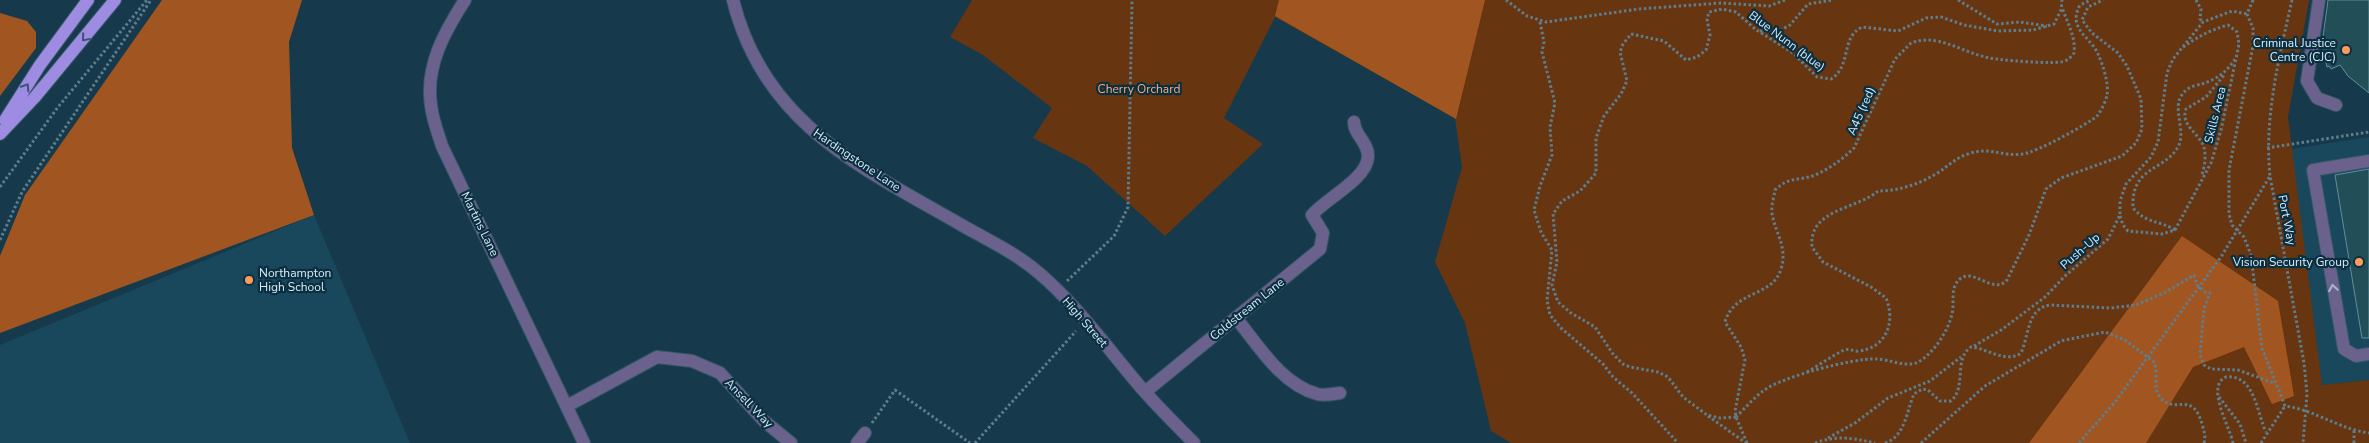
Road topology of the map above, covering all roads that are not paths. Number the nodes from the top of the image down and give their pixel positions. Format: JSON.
{"nodes":[{"id":1,"x":88,"y":0,"type":"edge"},
{"id":2,"x":115,"y":0,"type":"edge"},
{"id":3,"x":465,"y":0,"type":"edge"},
{"id":4,"x":733,"y":0,"type":"edge"},
{"id":5,"x":2320,"y":0,"type":"edge"},
{"id":6,"x":2336,"y":105,"type":"dead end"},
{"id":7,"x":1354,"y":122,"type":"dead end"},
{"id":8,"x":0,"y":128,"type":"edge"},
{"id":9,"x":0,"y":134,"type":"edge"},
{"id":10,"x":2369,"y":161,"type":"edge"},
{"id":11,"x":958,"y":223,"type":"joint"},
{"id":12,"x":1236,"y":318,"type":"junction"},
{"id":13,"x":2369,"y":354,"type":"edge"},
{"id":14,"x":1145,"y":392,"type":"junction"},
{"id":15,"x":1340,"y":393,"type":"dead end"},
{"id":16,"x":567,"y":406,"type":"junction"},
{"id":17,"x":865,"y":433,"type":"road end"},
{"id":18,"x":584,"y":443,"type":"edge"},
{"id":19,"x":791,"y":443,"type":"edge"},
{"id":20,"x":856,"y":443,"type":"edge"},
{"id":21,"x":1194,"y":443,"type":"edge"}],
"edges":[{"from":8,"to":1,"type":"main road","one_way":true},
{"from":2,"to":9,"type":"main road","one_way":true},
{"from":3,"to":16,"type":"street","name":"Martins Lane"},
{"from":4,"to":11,"type":"street","name":"Hardingstone Lane"},
{"from":5,"to":6,"type":"street"},
{"from":7,"to":12,"type":"street","name":"Coldstream Lane"},
{"from":13,"to":10,"type":"street","one_way":true},
{"from":11,"to":14,"type":"street","name":"High Street"},
{"from":12,"to":14,"type":"street","name":"Coldstream Lane"},
{"from":12,"to":15,"type":"street"},
{"from":14,"to":21,"type":"street","name":"High Street"},
{"from":16,"to":18,"type":"street","name":"Martins Lane"},
{"from":16,"to":19,"type":"street","name":"Ansell Way"},
{"from":17,"to":20,"type":"street"}]}
